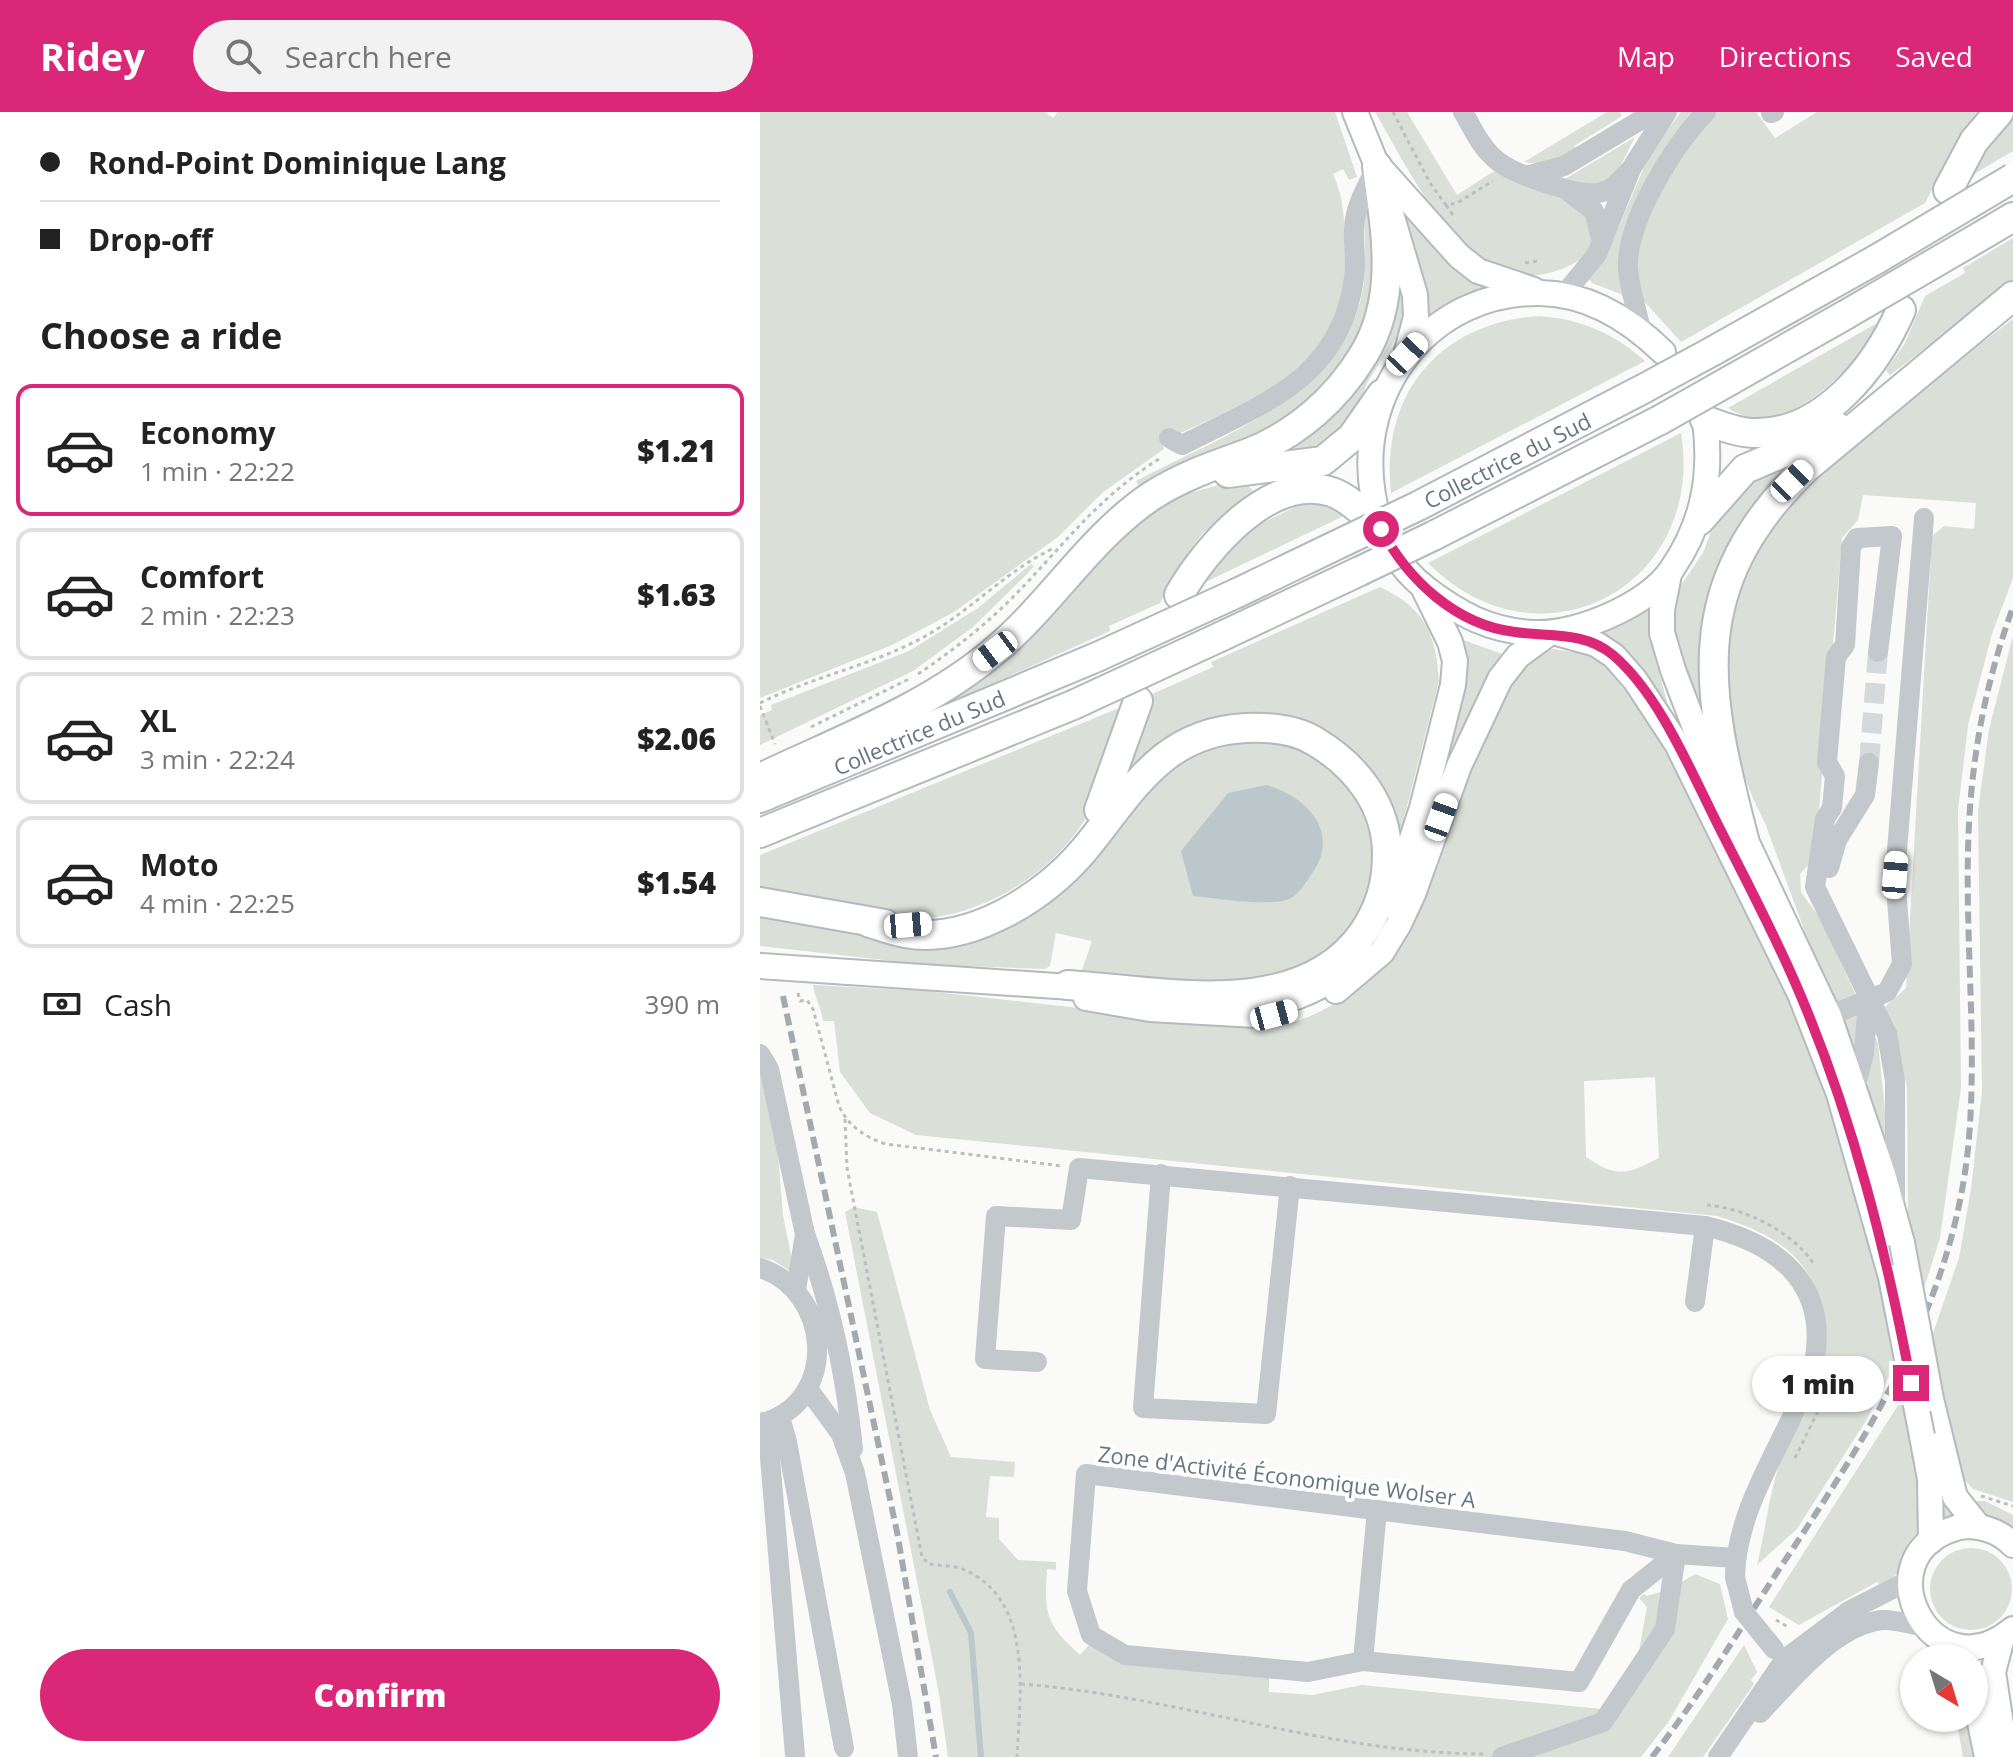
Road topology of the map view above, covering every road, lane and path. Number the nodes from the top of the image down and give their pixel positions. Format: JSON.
{"nodes":[{"id":1,"x":1355,"y":112,"type":"edge"},
{"id":2,"x":1393,"y":112,"type":"edge"},
{"id":3,"x":1463,"y":112,"type":"edge"},
{"id":4,"x":1654,"y":112,"type":"edge"},
{"id":5,"x":1667,"y":112,"type":"edge"},
{"id":6,"x":1706,"y":112,"type":"edge"},
{"id":7,"x":1999,"y":112,"type":"edge"},
{"id":8,"x":1377,"y":166,"type":"junction"},
{"id":9,"x":1631,"y":169,"type":"junction"},
{"id":10,"x":1520,"y":172,"type":"junction"},
{"id":11,"x":2013,"y":178,"type":"edge"},
{"id":12,"x":1562,"y":188,"type":"junction"},
{"id":13,"x":1948,"y":190,"type":"dead end"},
{"id":14,"x":1446,"y":205,"type":"junction"},
{"id":15,"x":2013,"y":217,"type":"edge"},
{"id":16,"x":1463,"y":227,"type":"dead end"},
{"id":17,"x":1602,"y":243,"type":"junction"},
{"id":18,"x":1538,"y":261,"type":"dead end"},
{"id":19,"x":1514,"y":262,"type":"dead end"},
{"id":20,"x":1552,"y":295,"type":"junction"},
{"id":21,"x":2013,"y":296,"type":"edge"},
{"id":22,"x":1901,"y":310,"type":"dead end"},
{"id":23,"x":1641,"y":330,"type":"junction"},
{"id":24,"x":1663,"y":352,"type":"dead end"},
{"id":25,"x":1407,"y":354,"type":"junction"},
{"id":26,"x":1939,"y":356,"type":"junction"},
{"id":27,"x":1382,"y":394,"type":"junction"},
{"id":28,"x":1705,"y":420,"type":"joint"},
{"id":29,"x":1169,"y":438,"type":"dead end"},
{"id":30,"x":1152,"y":496,"type":"junction"},
{"id":31,"x":1924,"y":518,"type":"dead end"},
{"id":32,"x":1699,"y":521,"type":"junction"},
{"id":33,"x":1381,"y":529,"type":"junction"},
{"id":34,"x":1669,"y":574,"type":"junction"},
{"id":35,"x":1422,"y":585,"type":"junction"},
{"id":36,"x":1179,"y":595,"type":"dead end"},
{"id":37,"x":1553,"y":634,"type":"junction"},
{"id":38,"x":1878,"y":652,"type":"tunnel mouth"},
{"id":39,"x":1138,"y":701,"type":"dead end"},
{"id":40,"x":760,"y":704,"type":"edge"},
{"id":41,"x":802,"y":731,"type":"dead end"},
{"id":42,"x":767,"y":748,"type":"dead end"},
{"id":43,"x":1869,"y":763,"type":"tunnel mouth"},
{"id":44,"x":760,"y":778,"type":"edge"},
{"id":45,"x":760,"y":798,"type":"edge"},
{"id":46,"x":760,"y":833,"type":"edge"},
{"id":47,"x":1744,"y":839,"type":"junction"},
{"id":48,"x":760,"y":902,"type":"edge"},
{"id":49,"x":1829,"y":916,"type":"junction"},
{"id":50,"x":870,"y":923,"type":"junction"},
{"id":51,"x":760,"y":966,"type":"edge"},
{"id":52,"x":1004,"y":985,"type":"junction"},
{"id":53,"x":1068,"y":985,"type":"junction"},
{"id":54,"x":798,"y":993,"type":"dead end"},
{"id":55,"x":1868,"y":1000,"type":"junction"},
{"id":56,"x":1829,"y":1016,"type":"junction"},
{"id":57,"x":760,"y":1054,"type":"edge"},
{"id":58,"x":1855,"y":1088,"type":"junction"},
{"id":59,"x":845,"y":1119,"type":"junction"},
{"id":60,"x":1853,"y":1141,"type":"junction"},
{"id":61,"x":1079,"y":1168,"type":"junction"},
{"id":62,"x":1161,"y":1174,"type":"junction"},
{"id":63,"x":1290,"y":1186,"type":"junction"},
{"id":64,"x":1705,"y":1205,"type":"dead end"},
{"id":65,"x":1705,"y":1226,"type":"junction"},
{"id":66,"x":1899,"y":1232,"type":"junction"},
{"id":67,"x":805,"y":1234,"type":"junction"},
{"id":68,"x":760,"y":1268,"type":"edge"},
{"id":69,"x":1816,"y":1269,"type":"dead end"},
{"id":70,"x":796,"y":1290,"type":"junction"},
{"id":71,"x":1695,"y":1302,"type":"dead end"},
{"id":72,"x":1037,"y":1362,"type":"dead end"},
{"id":73,"x":808,"y":1389,"type":"junction"},
{"id":74,"x":1819,"y":1409,"type":"dead end"},
{"id":75,"x":768,"y":1421,"type":"edge"},
{"id":76,"x":1788,"y":1470,"type":"dead end"},
{"id":77,"x":855,"y":1473,"type":"junction"},
{"id":78,"x":1377,"y":1510,"type":"junction"},
{"id":79,"x":1979,"y":1527,"type":"junction"},
{"id":80,"x":1931,"y":1541,"type":"junction"},
{"id":81,"x":2012,"y":1542,"type":"edge"},
{"id":82,"x":1676,"y":1554,"type":"junction"},
{"id":83,"x":1735,"y":1568,"type":"junction"},
{"id":84,"x":1910,"y":1580,"type":"junction"},
{"id":85,"x":1772,"y":1618,"type":"dead end"},
{"id":86,"x":1925,"y":1627,"type":"junction"},
{"id":87,"x":1790,"y":1628,"type":"dead end"},
{"id":88,"x":2008,"y":1633,"type":"edge"},
{"id":89,"x":1947,"y":1644,"type":"edge"},
{"id":90,"x":1978,"y":1644,"type":"edge"},
{"id":91,"x":1780,"y":1654,"type":"junction"},
{"id":92,"x":1363,"y":1661,"type":"junction"},
{"id":93,"x":1807,"y":1664,"type":"junction"},
{"id":94,"x":1021,"y":1684,"type":"junction"},
{"id":95,"x":1982,"y":1732,"type":"edge"},
{"id":96,"x":844,"y":1748,"type":"dead end"},
{"id":97,"x":1721,"y":1754,"type":"edge"},
{"id":98,"x":795,"y":1755,"type":"edge"},
{"id":99,"x":1503,"y":1755,"type":"edge"},
{"id":100,"x":908,"y":1757,"type":"edge"},
{"id":101,"x":1017,"y":1757,"type":"edge"},
{"id":102,"x":1987,"y":1757,"type":"edge"},
{"id":103,"x":2006,"y":1757,"type":"edge"}],
"edges":[{"from":1,"to":8,"type":"main road"},
{"from":2,"to":14,"type":"path"},
{"from":3,"to":10,"type":"street"},
{"from":4,"to":10,"type":"street"},
{"from":5,"to":9,"type":"street"},
{"from":6,"to":23,"type":"street"},
{"from":7,"to":13,"type":"highway"},
{"from":8,"to":20,"type":"main road"},
{"from":8,"to":25,"type":"main road"},
{"from":8,"to":29,"type":"street"},
{"from":8,"to":30,"type":"highway"},
{"from":9,"to":12,"type":"street"},
{"from":9,"to":17,"type":"street"},
{"from":10,"to":12,"type":"street"},
{"from":10,"to":14,"type":"path"},
{"from":11,"to":45,"type":"highway","name":"Collectrice du Sud","bridge":true},
{"from":12,"to":17,"type":"street"},
{"from":14,"to":16,"type":"path"},
{"from":15,"to":46,"type":"highway","name":"Collectrice du Sud","bridge":true},
{"from":17,"to":20,"type":"street"},
{"from":18,"to":19,"type":"path"},
{"from":20,"to":23,"type":"main road"},
{"from":20,"to":25,"type":"main road"},
{"from":21,"to":26,"type":"highway"},
{"from":22,"to":28,"type":"highway"},
{"from":23,"to":24,"type":"main road"},
{"from":25,"to":27,"type":"main road"},
{"from":26,"to":32,"type":"highway"},
{"from":26,"to":47,"type":"highway"},
{"from":27,"to":30,"type":"highway"},
{"from":27,"to":33,"type":"main road"},
{"from":28,"to":32,"type":"main road"},
{"from":30,"to":44,"type":"highway"},
{"from":31,"to":55,"type":"street"},
{"from":32,"to":34,"type":"main road"},
{"from":33,"to":35,"type":"main road"},
{"from":33,"to":36,"type":"highway"},
{"from":34,"to":37,"type":"main road"},
{"from":34,"to":47,"type":"main road"},
{"from":35,"to":37,"type":"main road"},
{"from":35,"to":53,"type":"main road"},
{"from":37,"to":52,"type":"main road"},
{"from":37,"to":60,"type":"main road"},
{"from":38,"to":49,"type":"street"},
{"from":39,"to":50,"type":"highway"},
{"from":40,"to":41,"type":"path"},
{"from":40,"to":42,"type":"path"},
{"from":43,"to":49,"type":"street"},
{"from":47,"to":56,"type":"main road"},
{"from":48,"to":50,"type":"highway"},
{"from":49,"to":55,"type":"street"},
{"from":50,"to":53,"type":"highway"},
{"from":51,"to":52,"type":"main road"},
{"from":52,"to":53,"type":"main road"},
{"from":54,"to":59,"type":"path"},
{"from":55,"to":56,"type":"street"},
{"from":55,"to":58,"type":"street"},
{"from":55,"to":66,"type":"street"},
{"from":56,"to":58,"type":"main road"},
{"from":56,"to":60,"type":"street"},
{"from":57,"to":67,"type":"street"},
{"from":58,"to":66,"type":"main road"},
{"from":59,"to":61,"type":"path"},
{"from":59,"to":94,"type":"path"},
{"from":60,"to":80,"type":"main road","bridge":true},
{"from":61,"to":62,"type":"street"},
{"from":61,"to":72,"type":"street"},
{"from":62,"to":63,"type":"street"},
{"from":62,"to":63,"type":"street"},
{"from":63,"to":65,"type":"street"},
{"from":64,"to":69,"type":"path"},
{"from":65,"to":71,"type":"street"},
{"from":65,"to":83,"type":"street"},
{"from":66,"to":79,"type":"main road","bridge":true},
{"from":67,"to":70,"type":"street"},
{"from":67,"to":77,"type":"street"},
{"from":68,"to":70,"type":"street"},
{"from":70,"to":73,"type":"street"},
{"from":73,"to":75,"type":"street"},
{"from":73,"to":77,"type":"street"},
{"from":74,"to":76,"type":"path"},
{"from":75,"to":96,"type":"street"},
{"from":75,"to":98,"type":"street"},
{"from":77,"to":100,"type":"street"},
{"from":78,"to":82,"type":"street","name":"Zone d'Activité Économique Wolser A"},
{"from":78,"to":92,"type":"street"},
{"from":78,"to":92,"type":"street","name":"Zone d'Activité Économique Wolser A"},
{"from":79,"to":80,"type":"main road"},
{"from":79,"to":81,"type":"main road"},
{"from":80,"to":84,"type":"main road"},
{"from":82,"to":83,"type":"street","name":"Zone d'Activité Économique Wolser A"},
{"from":82,"to":92,"type":"street","name":"Zone d'Activité Économique Wolser A"},
{"from":82,"to":99,"type":"street"},
{"from":83,"to":91,"type":"street","bridge":true},
{"from":84,"to":86,"type":"main road"},
{"from":84,"to":91,"type":"street"},
{"from":85,"to":87,"type":"path","bridge":true},
{"from":86,"to":89,"type":"main road"},
{"from":86,"to":93,"type":"street"},
{"from":88,"to":90,"type":"main road"},
{"from":88,"to":103,"type":"main road"},
{"from":91,"to":93,"type":"street"},
{"from":91,"to":97,"type":"street"},
{"from":93,"to":97,"type":"street"},
{"from":94,"to":99,"type":"path"},
{"from":94,"to":101,"type":"path"},
{"from":95,"to":102,"type":"main road"}]}
